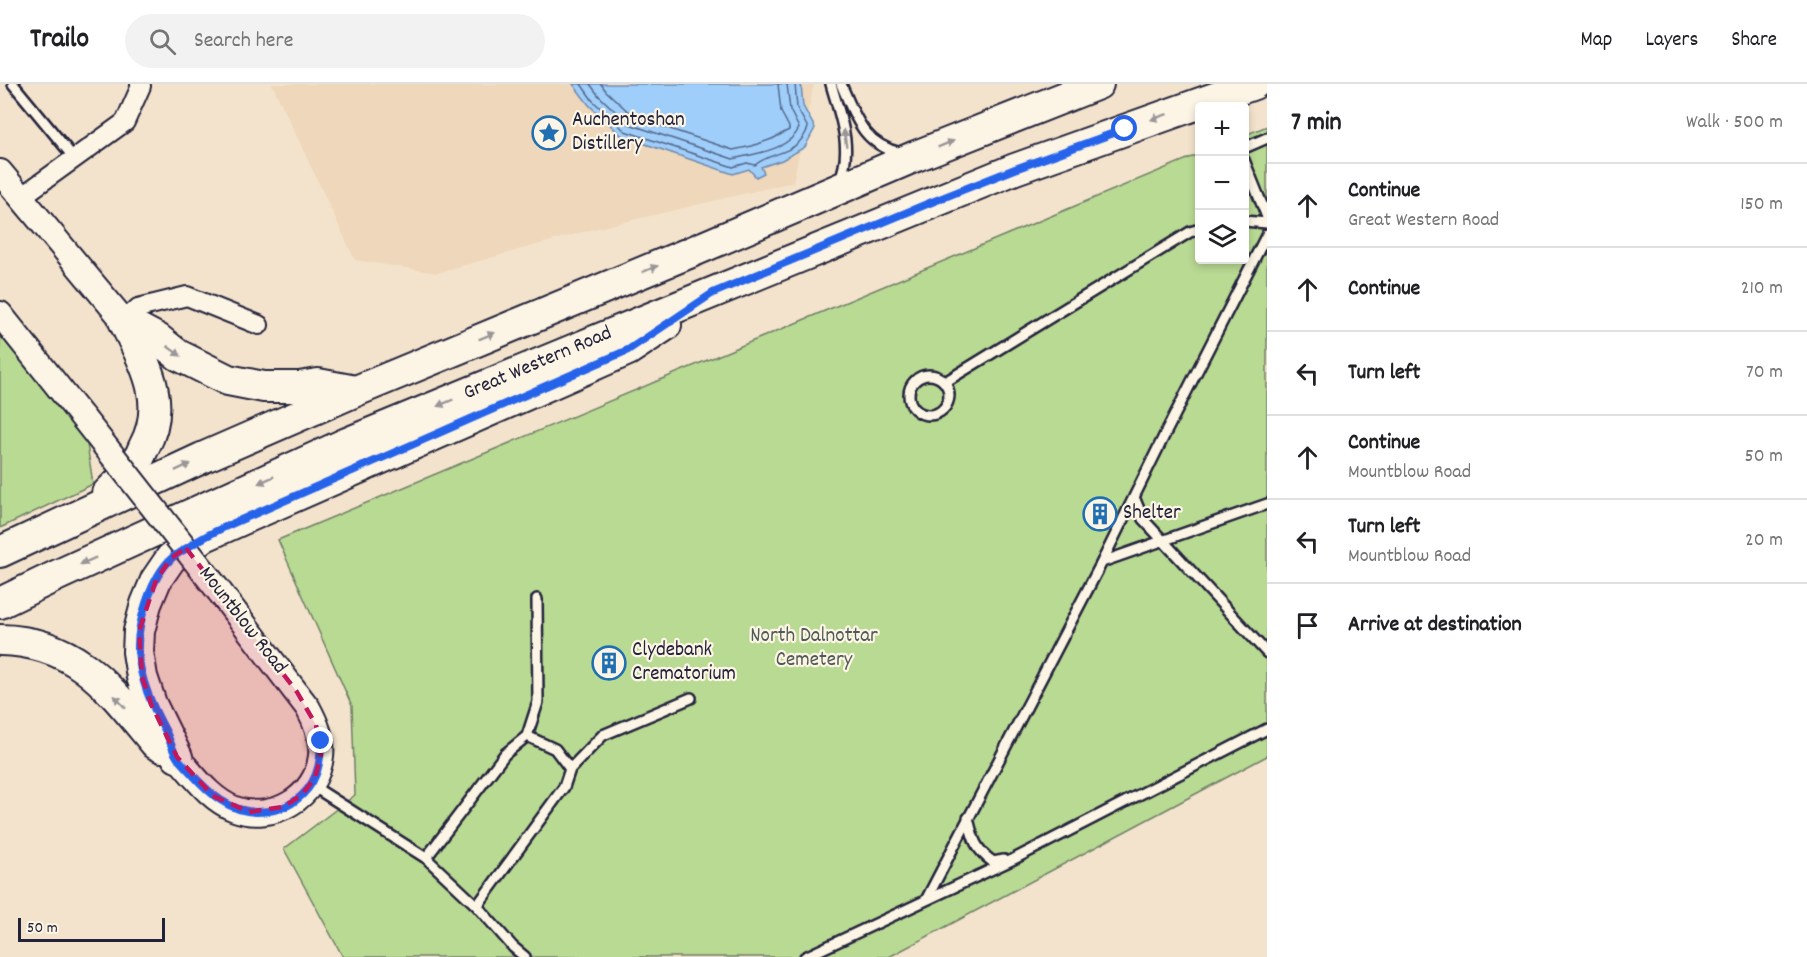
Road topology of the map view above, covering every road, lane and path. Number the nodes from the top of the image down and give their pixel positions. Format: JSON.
{"nodes":[{"id":1,"x":13,"y":84,"type":"edge"},
{"id":2,"x":140,"y":84,"type":"edge"},
{"id":3,"x":831,"y":84,"type":"edge"},
{"id":4,"x":841,"y":84,"type":"edge"},
{"id":5,"x":1098,"y":84,"type":"edge"},
{"id":6,"x":1254,"y":84,"type":"edge"},
{"id":7,"x":1267,"y":138,"type":"edge"},
{"id":8,"x":1249,"y":146,"type":"edge"},
{"id":9,"x":916,"y":156,"type":"junction"},
{"id":10,"x":74,"y":158,"type":"junction"},
{"id":11,"x":1249,"y":170,"type":"edge"},
{"id":12,"x":0,"y":172,"type":"edge"},
{"id":13,"x":833,"y":191,"type":"junction"},
{"id":14,"x":21,"y":197,"type":"junction"},
{"id":15,"x":1267,"y":217,"type":"edge"},
{"id":16,"x":1249,"y":221,"type":"edge"},
{"id":17,"x":1267,"y":223,"type":"edge"},
{"id":18,"x":1195,"y":230,"type":"edge"},
{"id":19,"x":1267,"y":234,"type":"edge"},
{"id":20,"x":713,"y":293,"type":"junction"},
{"id":21,"x":0,"y":314,"type":"edge"},
{"id":22,"x":124,"y":321,"type":"junction"},
{"id":23,"x":259,"y":325,"type":"dead end"},
{"id":24,"x":945,"y":382,"type":"junction"},
{"id":25,"x":356,"y":391,"type":"junction"},
{"id":26,"x":1134,"y":496,"type":"junction"},
{"id":27,"x":1267,"y":504,"type":"edge"},
{"id":28,"x":92,"y":509,"type":"junction"},
{"id":29,"x":1164,"y":540,"type":"junction"},
{"id":30,"x":0,"y":552,"type":"edge"},
{"id":31,"x":1102,"y":562,"type":"junction"},
{"id":32,"x":537,"y":599,"type":"dead end"},
{"id":33,"x":0,"y":603,"type":"edge"},
{"id":34,"x":0,"y":640,"type":"edge"},
{"id":35,"x":1267,"y":653,"type":"edge"},
{"id":36,"x":691,"y":698,"type":"dead end"},
{"id":37,"x":1267,"y":729,"type":"edge"},
{"id":38,"x":527,"y":736,"type":"junction"},
{"id":39,"x":177,"y":757,"type":"junction"},
{"id":40,"x":570,"y":769,"type":"junction"},
{"id":41,"x":311,"y":785,"type":"junction"},
{"id":42,"x":968,"y":818,"type":"junction"},
{"id":43,"x":426,"y":858,"type":"junction"},
{"id":44,"x":1014,"y":859,"type":"junction"},
{"id":45,"x":926,"y":900,"type":"junction"},
{"id":46,"x":477,"y":906,"type":"junction"},
{"id":47,"x":525,"y":957,"type":"edge"},
{"id":48,"x":805,"y":957,"type":"edge"}],
"edges":[{"from":1,"to":10,"type":"lane"},
{"from":2,"to":10,"type":"street"},
{"from":13,"to":3,"type":"lane","one_way":true},
{"from":4,"to":9,"type":"lane"},
{"from":9,"to":5,"type":"main road","one_way":true},
{"from":6,"to":20,"type":"main road","name":"Great Western Road","one_way":true},
{"from":7,"to":8,"type":"lane"},
{"from":9,"to":13,"type":"main road"},
{"from":10,"to":14,"type":"street"},
{"from":11,"to":15,"type":"lane"},
{"from":12,"to":14,"type":"street"},
{"from":25,"to":13,"type":"main road","one_way":true},
{"from":14,"to":22,"type":"street"},
{"from":16,"to":17,"type":"lane"},
{"from":18,"to":24,"type":"lane"},
{"from":19,"to":26,"type":"lane"},
{"from":20,"to":33,"type":"main road","name":"Great Western Road","one_way":true},
{"from":20,"to":39,"type":"main road"},
{"from":21,"to":41,"type":"street","name":"Mountblow Road","bridge":true},
{"from":22,"to":23,"type":"street"},
{"from":22,"to":25,"type":"main road","one_way":true},
{"from":22,"to":28,"type":"main road"},
{"from":24,"to":24,"type":"lane"},
{"from":28,"to":25,"type":"main road","one_way":true},
{"from":26,"to":29,"type":"lane"},
{"from":26,"to":31,"type":"lane"},
{"from":27,"to":29,"type":"lane"},
{"from":28,"to":30,"type":"main road"},
{"from":29,"to":31,"type":"lane"},
{"from":29,"to":35,"type":"lane"},
{"from":31,"to":42,"type":"lane"},
{"from":32,"to":38,"type":"lane"},
{"from":39,"to":34,"type":"main road","one_way":true},
{"from":36,"to":40,"type":"lane"},
{"from":37,"to":44,"type":"lane"},
{"from":38,"to":40,"type":"lane"},
{"from":38,"to":43,"type":"lane"},
{"from":39,"to":41,"type":"street","name":"Mountblow Road"},
{"from":40,"to":46,"type":"lane"},
{"from":41,"to":43,"type":"lane"},
{"from":42,"to":44,"type":"lane"},
{"from":42,"to":45,"type":"lane"},
{"from":43,"to":46,"type":"lane"},
{"from":44,"to":45,"type":"lane"},
{"from":45,"to":48,"type":"lane"},
{"from":46,"to":47,"type":"lane"}]}
